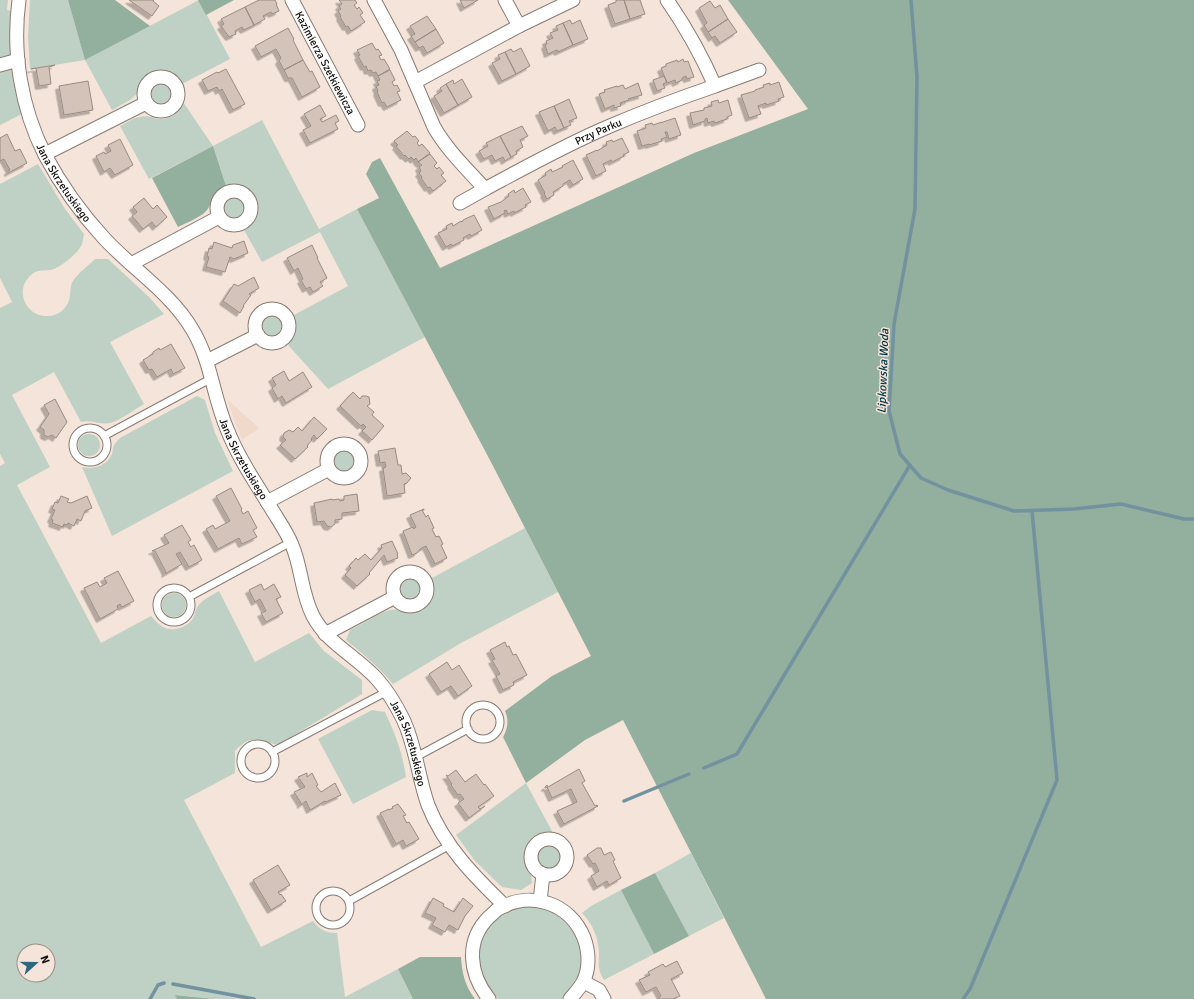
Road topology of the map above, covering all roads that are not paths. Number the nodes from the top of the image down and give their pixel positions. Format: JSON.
{"nodes":[{"id":1,"x":19,"y":0,"type":"edge"},
{"id":2,"x":292,"y":0,"type":"edge"},
{"id":3,"x":374,"y":0,"type":"edge"},
{"id":4,"x":505,"y":0,"type":"edge"},
{"id":5,"x":574,"y":0,"type":"edge"},
{"id":6,"x":667,"y":0,"type":"edge"},
{"id":7,"x":519,"y":26,"type":"junction"},
{"id":8,"x":18,"y":60,"type":"junction"},
{"id":9,"x":0,"y":64,"type":"edge"},
{"id":10,"x":759,"y":70,"type":"dead end"},
{"id":11,"x":415,"y":82,"type":"junction"},
{"id":12,"x":715,"y":86,"type":"junction"},
{"id":13,"x":146,"y":103,"type":"dead end"},
{"id":14,"x":358,"y":125,"type":"dead end"},
{"id":15,"x":45,"y":154,"type":"junction"},
{"id":16,"x":485,"y":189,"type":"junction"},
{"id":17,"x":460,"y":203,"type":"dead end"},
{"id":18,"x":219,"y":217,"type":"dead end"},
{"id":19,"x":131,"y":264,"type":"junction"},
{"id":20,"x":258,"y":335,"type":"dead end"},
{"id":21,"x":207,"y":361,"type":"junction"},
{"id":22,"x":212,"y":378,"type":"junction"},
{"id":23,"x":104,"y":436,"type":"junction"},
{"id":24,"x":329,"y":469,"type":"dead end"},
{"id":25,"x":267,"y":502,"type":"junction"},
{"id":26,"x":291,"y":542,"type":"junction"},
{"id":27,"x":189,"y":597,"type":"junction"},
{"id":28,"x":396,"y":597,"type":"dead end"},
{"id":29,"x":325,"y":634,"type":"junction"},
{"id":30,"x":386,"y":692,"type":"junction"},
{"id":31,"x":468,"y":730,"type":"junction"},
{"id":32,"x":272,"y":752,"type":"junction"},
{"id":33,"x":416,"y":757,"type":"junction"},
{"id":34,"x":450,"y":845,"type":"junction"},
{"id":35,"x":544,"y":874,"type":"dead end"},
{"id":36,"x":349,"y":901,"type":"junction"},
{"id":37,"x":540,"y":901,"type":"junction"},
{"id":38,"x":505,"y":906,"type":"junction"},
{"id":39,"x":584,"y":982,"type":"junction"},
{"id":40,"x":489,"y":999,"type":"edge"},
{"id":41,"x":570,"y":999,"type":"edge"},
{"id":42,"x":604,"y":999,"type":"edge"}],
"edges":[{"from":1,"to":8,"type":"street","name":"Jana Skrzetuskiego"},
{"from":2,"to":14,"type":"street","name":"Kazimierza Szetkiewicza"},
{"from":3,"to":11,"type":"street"},
{"from":4,"to":7,"type":"street"},
{"from":5,"to":7,"type":"street"},
{"from":6,"to":12,"type":"street"},
{"from":7,"to":11,"type":"street"},
{"from":8,"to":9,"type":"street"},
{"from":8,"to":15,"type":"street","name":"Jana Skrzetuskiego"},
{"from":10,"to":12,"type":"street","name":"Przy Parku"},
{"from":11,"to":16,"type":"street"},
{"from":12,"to":16,"type":"street","name":"Przy Parku"},
{"from":13,"to":15,"type":"street"},
{"from":15,"to":19,"type":"street","name":"Jana Skrzetuskiego"},
{"from":16,"to":17,"type":"street","name":"Przy Parku"},
{"from":18,"to":19,"type":"street"},
{"from":19,"to":21,"type":"street","name":"Jana Skrzetuskiego"},
{"from":20,"to":21,"type":"street"},
{"from":21,"to":22,"type":"street","name":"Jana Skrzetuskiego"},
{"from":22,"to":23,"type":"lane"},
{"from":22,"to":25,"type":"street","name":"Jana Skrzetuskiego"},
{"from":23,"to":23,"type":"lane"},
{"from":24,"to":25,"type":"street"},
{"from":25,"to":26,"type":"street","name":"Jana Skrzetuskiego"},
{"from":26,"to":27,"type":"lane"},
{"from":26,"to":29,"type":"street","name":"Jana Skrzetuskiego"},
{"from":27,"to":27,"type":"lane"},
{"from":28,"to":29,"type":"street"},
{"from":29,"to":30,"type":"street","name":"Jana Skrzetuskiego"},
{"from":30,"to":32,"type":"lane"},
{"from":30,"to":33,"type":"street","name":"Jana Skrzetuskiego"},
{"from":31,"to":31,"type":"lane"},
{"from":31,"to":33,"type":"lane"},
{"from":32,"to":32,"type":"lane"},
{"from":33,"to":34,"type":"street","name":"Jana Skrzetuskiego"},
{"from":34,"to":36,"type":"lane"},
{"from":34,"to":38,"type":"street","name":"Jana Skrzetuskiego"},
{"from":35,"to":37,"type":"street"},
{"from":36,"to":36,"type":"lane"},
{"from":37,"to":38,"type":"street"},
{"from":37,"to":39,"type":"street"},
{"from":38,"to":40,"type":"street"},
{"from":39,"to":41,"type":"street"},
{"from":39,"to":42,"type":"street"}]}
